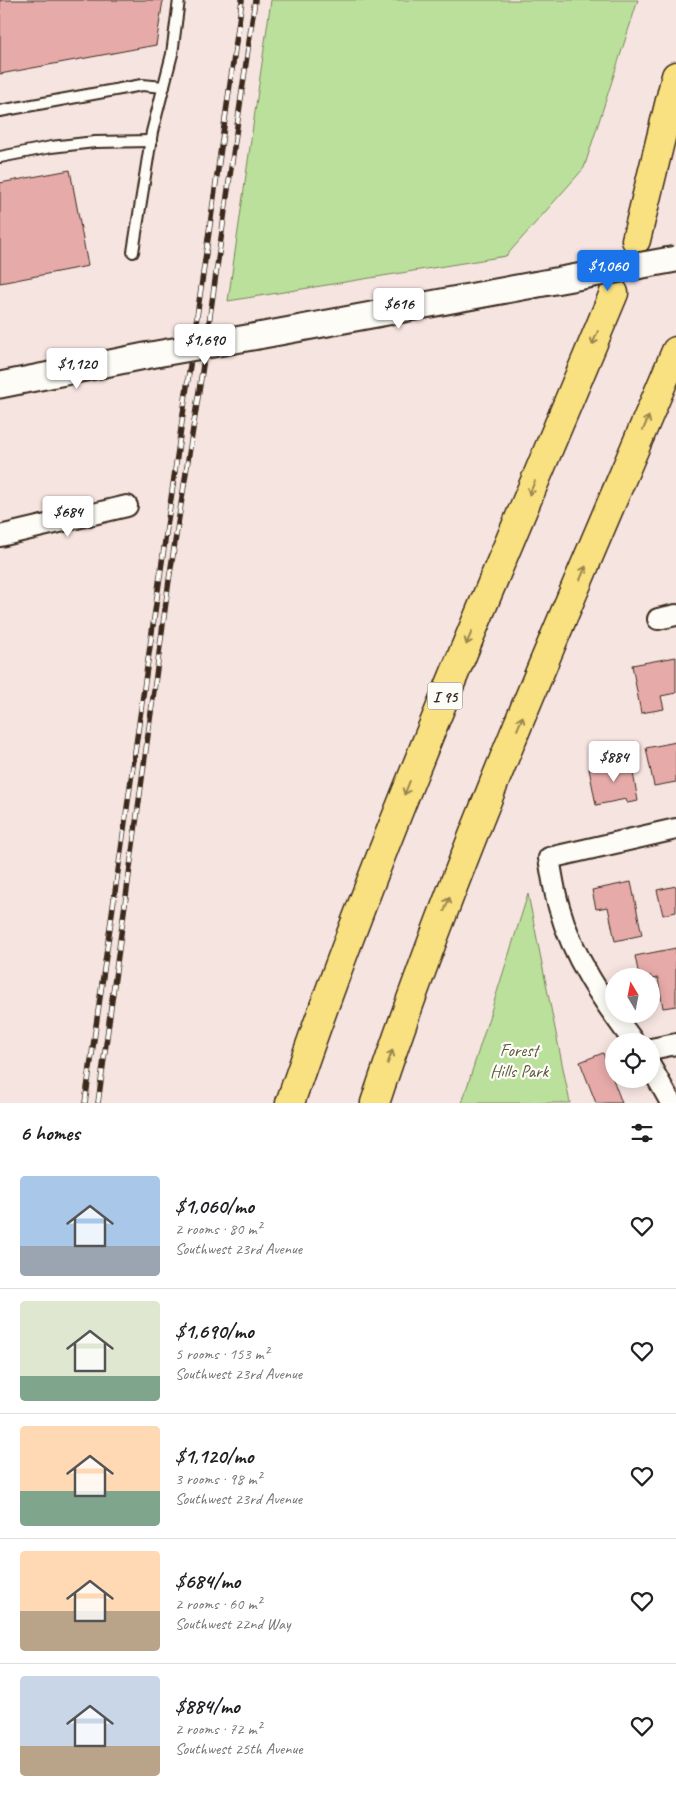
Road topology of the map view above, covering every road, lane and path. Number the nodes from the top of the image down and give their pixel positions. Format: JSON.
{"nodes":[{"id":1,"x":179,"y":0,"type":"edge"},
{"id":2,"x":676,"y":76,"type":"edge"},
{"id":3,"x":164,"y":87,"type":"junction"},
{"id":4,"x":0,"y":111,"type":"edge"},
{"id":5,"x":151,"y":141,"type":"junction"},
{"id":6,"x":676,"y":145,"type":"edge"},
{"id":7,"x":0,"y":157,"type":"edge"},
{"id":8,"x":133,"y":252,"type":"dead end"},
{"id":9,"x":676,"y":259,"type":"edge"},
{"id":10,"x":614,"y":293,"type":"dead end"},
{"id":11,"x":676,"y":351,"type":"edge"},
{"id":12,"x":0,"y":385,"type":"edge"},
{"id":13,"x":127,"y":506,"type":"dead end"},
{"id":14,"x":0,"y":536,"type":"edge"},
{"id":15,"x":676,"y":829,"type":"edge"},
{"id":16,"x":627,"y":1033,"type":"edge"},
{"id":17,"x":676,"y":1044,"type":"edge"},
{"id":18,"x":660,"y":1048,"type":"edge"},
{"id":19,"x":660,"y":1084,"type":"edge"},
{"id":20,"x":290,"y":1103,"type":"edge"},
{"id":21,"x":374,"y":1103,"type":"edge"},
{"id":22,"x":671,"y":1103,"type":"edge"}],
"edges":[{"from":1,"to":3,"type":"lane"},
{"from":2,"to":6,"type":"highway"},
{"from":3,"to":4,"type":"lane"},
{"from":3,"to":5,"type":"lane"},
{"from":5,"to":7,"type":"lane"},
{"from":5,"to":8,"type":"lane"},
{"from":9,"to":12,"type":"street","bridge":true},
{"from":10,"to":20,"type":"highway","number":"I 95","one_way":true},
{"from":21,"to":11,"type":"highway","one_way":true},
{"from":13,"to":14,"type":"street"},
{"from":15,"to":16,"type":"street"},
{"from":17,"to":18,"type":"street"},
{"from":19,"to":22,"type":"street"}]}
